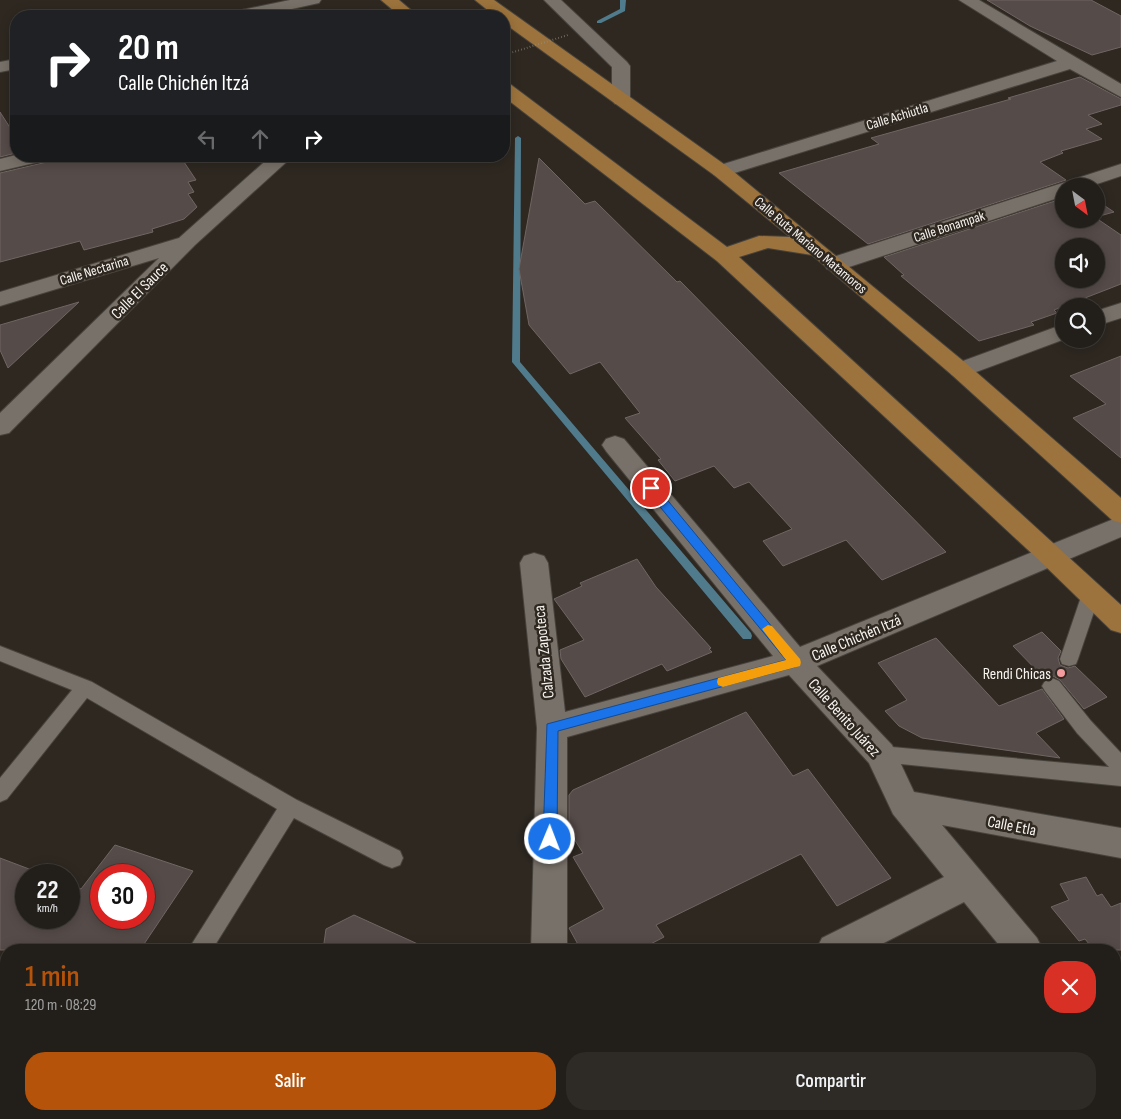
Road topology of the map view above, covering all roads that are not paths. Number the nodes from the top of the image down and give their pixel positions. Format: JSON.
{"nodes":[{"id":1,"x":313,"y":0,"type":"edge"},
{"id":2,"x":390,"y":0,"type":"edge"},
{"id":3,"x":483,"y":0,"type":"edge"},
{"id":4,"x":552,"y":0,"type":"edge"},
{"id":5,"x":967,"y":0,"type":"edge"},
{"id":6,"x":266,"y":10,"type":"edge"},
{"id":7,"x":402,"y":10,"type":"edge"},
{"id":8,"x":497,"y":10,"type":"edge"},
{"id":9,"x":510,"y":20,"type":"edge"},
{"id":10,"x":1073,"y":62,"type":"junction"},
{"id":11,"x":1121,"y":92,"type":"edge"},
{"id":12,"x":510,"y":93,"type":"edge"},
{"id":13,"x":621,"y":100,"type":"junction"},
{"id":14,"x":13,"y":162,"type":"edge"},
{"id":15,"x":276,"y":162,"type":"edge"},
{"id":16,"x":0,"y":165,"type":"edge"},
{"id":17,"x":721,"y":170,"type":"junction"},
{"id":18,"x":1121,"y":170,"type":"edge"},
{"id":19,"x":1096,"y":178,"type":"edge"},
{"id":20,"x":1055,"y":192,"type":"edge"},
{"id":21,"x":188,"y":242,"type":"junction"},
{"id":22,"x":725,"y":256,"type":"junction"},
{"id":23,"x":827,"y":257,"type":"junction"},
{"id":24,"x":0,"y":299,"type":"edge"},
{"id":25,"x":1121,"y":310,"type":"edge"},
{"id":26,"x":1105,"y":316,"type":"edge"},
{"id":27,"x":1055,"y":334,"type":"edge"},
{"id":28,"x":960,"y":370,"type":"junction"},
{"id":29,"x":0,"y":428,"type":"edge"},
{"id":30,"x":615,"y":445,"type":"dead end"},
{"id":31,"x":1121,"y":513,"type":"edge"},
{"id":32,"x":1121,"y":526,"type":"edge"},
{"id":33,"x":1052,"y":555,"type":"junction"},
{"id":34,"x":534,"y":563,"type":"dead end"},
{"id":35,"x":1110,"y":609,"type":"edge"},
{"id":36,"x":0,"y":653,"type":"edge"},
{"id":37,"x":1069,"y":659,"type":"dead end"},
{"id":38,"x":795,"y":662,"type":"junction"},
{"id":39,"x":1052,"y":686,"type":"dead end"},
{"id":40,"x":84,"y":687,"type":"junction"},
{"id":41,"x":552,"y":728,"type":"junction"},
{"id":42,"x":881,"y":754,"type":"junction"},
{"id":43,"x":1121,"y":766,"type":"edge"},
{"id":44,"x":1121,"y":777,"type":"edge"},
{"id":45,"x":0,"y":793,"type":"edge"},
{"id":46,"x":904,"y":804,"type":"junction"},
{"id":47,"x":290,"y":806,"type":"junction"},
{"id":48,"x":1121,"y":843,"type":"edge"},
{"id":49,"x":392,"y":858,"type":"dead end"},
{"id":50,"x":969,"y":882,"type":"junction"},
{"id":51,"x":203,"y":944,"type":"edge"},
{"id":52,"x":549,"y":944,"type":"edge"},
{"id":53,"x":846,"y":944,"type":"edge"},
{"id":54,"x":1020,"y":944,"type":"edge"}],
"edges":[{"from":1,"to":6,"type":"street"},
{"from":2,"to":7,"type":"main road"},
{"from":3,"to":8,"type":"main road","name":"Calle Ruta Mariano Matamoros"},
{"from":4,"to":13,"type":"street"},
{"from":5,"to":10,"type":"street"},
{"from":9,"to":13,"type":"main road","name":"Calle Ruta Mariano Matamoros"},
{"from":10,"to":11,"type":"street"},
{"from":10,"to":17,"type":"street","name":"Calle Achiutla"},
{"from":12,"to":22,"type":"main road"},
{"from":13,"to":17,"type":"main road","name":"Calle Ruta Mariano Matamoros"},
{"from":14,"to":16,"type":"street"},
{"from":15,"to":21,"type":"street","name":"Calle El Sauce"},
{"from":17,"to":23,"type":"main road","name":"Calle Ruta Mariano Matamoros"},
{"from":18,"to":19,"type":"street"},
{"from":20,"to":23,"type":"street","name":"Calle Bonampak"},
{"from":21,"to":24,"type":"street","name":"Calle Nectarina"},
{"from":21,"to":29,"type":"street","name":"Calle El Sauce"},
{"from":22,"to":23,"type":"main road"},
{"from":22,"to":33,"type":"main road"},
{"from":23,"to":28,"type":"main road","name":"Calle Ruta Mariano Matamoros"},
{"from":25,"to":26,"type":"street"},
{"from":27,"to":28,"type":"street"},
{"from":28,"to":31,"type":"main road","name":"Calle Ruta Mariano Matamoros"},
{"from":30,"to":38,"type":"street","name":"Calle Benito Juárez"},
{"from":32,"to":33,"type":"street","name":"Calle Chichén Itzá"},
{"from":33,"to":35,"type":"main road"},
{"from":33,"to":38,"type":"street","name":"Calle Chichén Itzá"},
{"from":34,"to":41,"type":"street","name":"Calzada Zapoteca"},
{"from":35,"to":37,"type":"lane"},
{"from":36,"to":40,"type":"lane"},
{"from":38,"to":41,"type":"street","name":"Calle Chichén Itzá"},
{"from":38,"to":42,"type":"street","name":"Calle Benito Juárez"},
{"from":39,"to":43,"type":"lane"},
{"from":40,"to":45,"type":"lane"},
{"from":40,"to":47,"type":"lane"},
{"from":41,"to":52,"type":"street","name":"Calzada Zapoteca"},
{"from":42,"to":44,"type":"lane"},
{"from":42,"to":46,"type":"street","name":"Calle Benito Juárez"},
{"from":46,"to":48,"type":"street","name":"Calle Etla"},
{"from":46,"to":50,"type":"street","name":"Calle Benito Juárez"},
{"from":47,"to":49,"type":"lane"},
{"from":47,"to":51,"type":"lane"},
{"from":50,"to":53,"type":"street"},
{"from":50,"to":54,"type":"street","name":"Calle Benito Juárez"}]}
